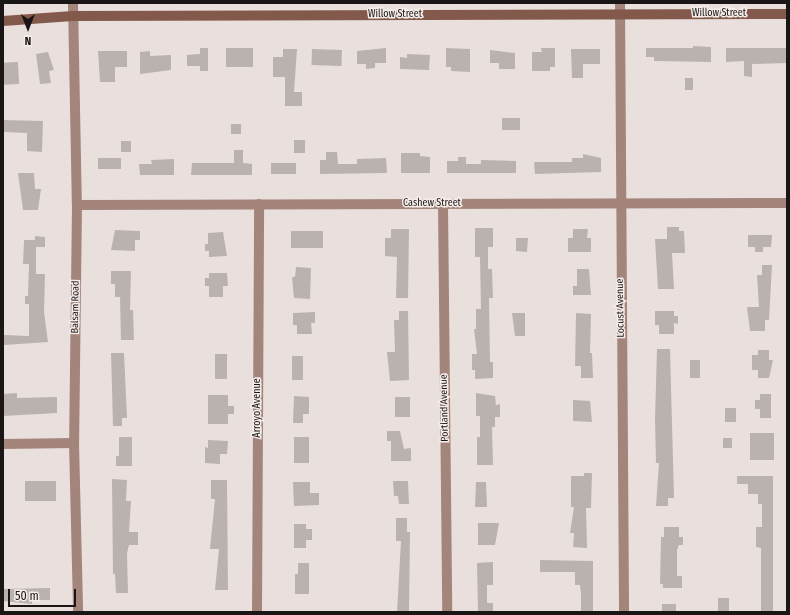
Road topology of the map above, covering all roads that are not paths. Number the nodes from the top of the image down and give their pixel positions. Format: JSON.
{"nodes":[{"id":1,"x":73,"y":3,"type":"edge"},
{"id":2,"x":620,"y":3,"type":"edge"},
{"id":3,"x":620,"y":14,"type":"junction"},
{"id":4,"x":787,"y":14,"type":"edge"},
{"id":5,"x":73,"y":16,"type":"junction"},
{"id":6,"x":3,"y":21,"type":"edge"},
{"id":7,"x":620,"y":203,"type":"junction"},
{"id":8,"x":787,"y":203,"type":"edge"},
{"id":9,"x":259,"y":204,"type":"junction"},
{"id":10,"x":443,"y":204,"type":"junction"},
{"id":11,"x":77,"y":205,"type":"junction"},
{"id":12,"x":74,"y":443,"type":"junction"},
{"id":13,"x":3,"y":444,"type":"edge"},
{"id":14,"x":78,"y":612,"type":"edge"},
{"id":15,"x":257,"y":612,"type":"edge"},
{"id":16,"x":447,"y":612,"type":"edge"},
{"id":17,"x":624,"y":612,"type":"edge"}],
"edges":[{"from":1,"to":5,"type":"street","name":"Balsam Road"},
{"from":2,"to":3,"type":"street","name":"Locust Avenue"},
{"from":3,"to":4,"type":"street","name":"Willow Street"},
{"from":3,"to":5,"type":"street","name":"Willow Street"},
{"from":3,"to":7,"type":"street","name":"Locust Avenue"},
{"from":5,"to":6,"type":"street","name":"Willow Street"},
{"from":5,"to":11,"type":"street","name":"Balsam Road"},
{"from":7,"to":8,"type":"street","name":"Cashew Street"},
{"from":7,"to":10,"type":"street","name":"Cashew Street"},
{"from":7,"to":17,"type":"street","name":"Locust Avenue"},
{"from":9,"to":10,"type":"street","name":"Cashew Street"},
{"from":9,"to":11,"type":"street","name":"Cashew Street"},
{"from":9,"to":15,"type":"street","name":"Arroyo Avenue"},
{"from":10,"to":16,"type":"street","name":"Portland Avenue"},
{"from":11,"to":12,"type":"street","name":"Balsam Road"},
{"from":12,"to":13,"type":"street"},
{"from":12,"to":14,"type":"street","name":"Balsam Road"}]}
